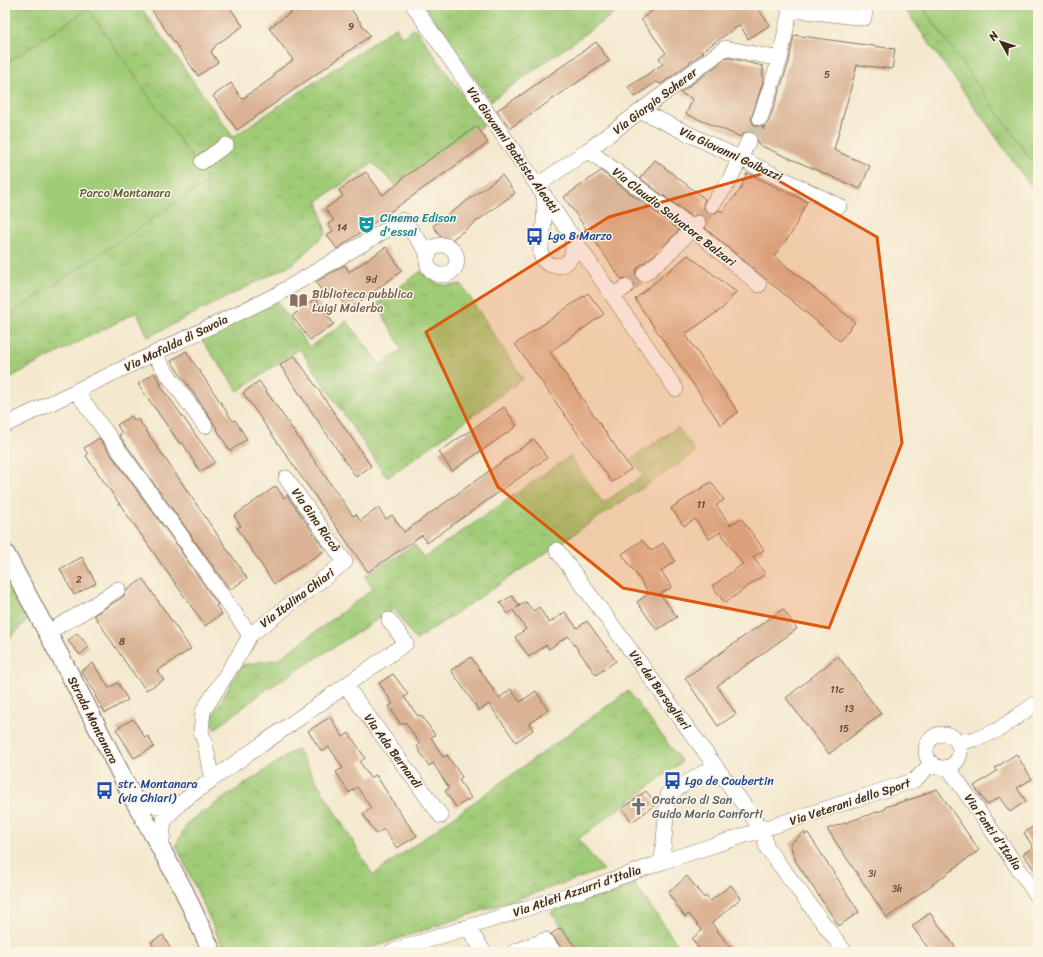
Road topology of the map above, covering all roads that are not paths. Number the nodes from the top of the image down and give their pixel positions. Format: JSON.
{"nodes":[{"id":1,"x":413,"y":5,"type":"edge"},
{"id":2,"x":866,"y":5,"type":"edge"},
{"id":3,"x":788,"y":7,"type":"edge"},
{"id":4,"x":780,"y":59,"type":"junction"},
{"id":5,"x":641,"y":111,"type":"junction"},
{"id":6,"x":760,"y":118,"type":"tunnel mouth"},
{"id":7,"x":749,"y":140,"type":"tunnel mouth"},
{"id":8,"x":226,"y":145,"type":"dead end"},
{"id":9,"x":588,"y":150,"type":"junction"},
{"id":10,"x":740,"y":159,"type":"junction"},
{"id":11,"x":202,"y":162,"type":"dead end"},
{"id":12,"x":541,"y":190,"type":"junction"},
{"id":13,"x":712,"y":205,"type":"tunnel mouth"},
{"id":14,"x":839,"y":206,"type":"dead end"},
{"id":15,"x":695,"y":226,"type":"junction"},
{"id":16,"x":572,"y":235,"type":"junction"},
{"id":17,"x":429,"y":254,"type":"dead end"},
{"id":18,"x":644,"y":274,"type":"tunnel mouth"},
{"id":19,"x":759,"y":285,"type":"dead end"},
{"id":20,"x":626,"y":287,"type":"tunnel mouth"},
{"id":21,"x":612,"y":296,"type":"junction"},
{"id":22,"x":153,"y":354,"type":"junction"},
{"id":23,"x":676,"y":389,"type":"dead end"},
{"id":24,"x":76,"y":391,"type":"junction"},
{"id":25,"x":5,"y":425,"type":"edge"},
{"id":26,"x":204,"y":426,"type":"dead end"},
{"id":27,"x":286,"y":478,"type":"dead end"},
{"id":28,"x":557,"y":550,"type":"dead end"},
{"id":29,"x":5,"y":553,"type":"edge"},
{"id":30,"x":345,"y":562,"type":"joint"},
{"id":31,"x":118,"y":589,"type":"dead end"},
{"id":32,"x":389,"y":620,"type":"dead end"},
{"id":33,"x":48,"y":632,"type":"junction"},
{"id":34,"x":250,"y":635,"type":"junction"},
{"id":35,"x":346,"y":686,"type":"junction"},
{"id":36,"x":1038,"y":702,"type":"edge"},
{"id":37,"x":958,"y":743,"type":"junction"},
{"id":38,"x":932,"y":763,"type":"junction"},
{"id":39,"x":715,"y":766,"type":"junction"},
{"id":40,"x":948,"y":767,"type":"junction"},
{"id":41,"x":214,"y":778,"type":"junction"},
{"id":42,"x":441,"y":816,"type":"dead end"},
{"id":43,"x":155,"y":818,"type":"junction"},
{"id":44,"x":763,"y":831,"type":"junction"},
{"id":45,"x":662,"y":862,"type":"junction"},
{"id":46,"x":1038,"y":897,"type":"edge"},
{"id":47,"x":467,"y":927,"type":"junction"},
{"id":48,"x":212,"y":952,"type":"edge"},
{"id":49,"x":391,"y":952,"type":"edge"},
{"id":50,"x":484,"y":952,"type":"edge"},
{"id":51,"x":514,"y":952,"type":"edge"},
{"id":52,"x":554,"y":952,"type":"edge"},
{"id":53,"x":845,"y":952,"type":"edge"}],
"edges":[{"from":1,"to":12,"type":"street","name":"Via Giovanni Battista Aleotti"},
{"from":2,"to":3,"type":"street"},
{"from":3,"to":4,"type":"street"},
{"from":4,"to":5,"type":"street","name":"Via Giorgio Scherer"},
{"from":4,"to":6,"type":"street"},
{"from":5,"to":9,"type":"street","name":"Via Giorgio Scherer"},
{"from":5,"to":10,"type":"street","name":"Via Giovanni Gaibazzi"},
{"from":7,"to":10,"type":"street"},
{"from":8,"to":11,"type":"street"},
{"from":9,"to":12,"type":"street","name":"Via Giorgio Scherer"},
{"from":9,"to":15,"type":"street","name":"Via Claudio Salvatore Balzari"},
{"from":10,"to":13,"type":"street"},
{"from":10,"to":14,"type":"street","name":"Via Giovanni Gaibazzi"},
{"from":12,"to":16,"type":"street","name":"Via Giovanni Battista Aleotti"},
{"from":12,"to":16,"type":"street"},
{"from":15,"to":18,"type":"street"},
{"from":15,"to":19,"type":"street","name":"Via Claudio Salvatore Balzari"},
{"from":16,"to":21,"type":"street","name":"Via Giovanni Battista Aleotti"},
{"from":17,"to":22,"type":"street","name":"Via Mafalda di Savoia"},
{"from":20,"to":21,"type":"street"},
{"from":21,"to":23,"type":"street","name":"Via Giovanni Battista Aleotti"},
{"from":22,"to":24,"type":"street","name":"Via Mafalda di Savoia"},
{"from":22,"to":26,"type":"street"},
{"from":24,"to":25,"type":"street","name":"Via Mafalda di Savoia"},
{"from":24,"to":34,"type":"street","name":"Via Italina Chiari"},
{"from":27,"to":30,"type":"street","name":"Via Gina Riccò"},
{"from":28,"to":39,"type":"street","name":"Via dei Bersaglieri"},
{"from":29,"to":33,"type":"street","name":"Strada Montanara"},
{"from":30,"to":34,"type":"street","name":"Via Italina Chiari"},
{"from":31,"to":33,"type":"street"},
{"from":32,"to":35,"type":"street"},
{"from":33,"to":43,"type":"street","name":"Strada Montanara"},
{"from":34,"to":41,"type":"street","name":"Via Italina Chiari"},
{"from":35,"to":41,"type":"street"},
{"from":35,"to":42,"type":"street","name":"Via Ada Bernardi"},
{"from":36,"to":37,"type":"street"},
{"from":37,"to":38,"type":"street"},
{"from":37,"to":40,"type":"street"},
{"from":38,"to":40,"type":"street"},
{"from":38,"to":44,"type":"street","name":"Via Veterani dello Sport"},
{"from":39,"to":44,"type":"street","name":"Via dei Bersaglieri"},
{"from":39,"to":45,"type":"street"},
{"from":40,"to":46,"type":"street","name":"Via Fanti d'Italia"},
{"from":41,"to":43,"type":"street"},
{"from":43,"to":48,"type":"street","name":"Strada Montanara"},
{"from":44,"to":45,"type":"street","name":"Via Atleti Azzurri d'Italia"},
{"from":44,"to":53,"type":"street"},
{"from":45,"to":47,"type":"street","name":"Via Atleti Azzurri d'Italia"},
{"from":47,"to":49,"type":"street","name":"Via Atleti Azzurri d'Italia"},
{"from":47,"to":50,"type":"street"},
{"from":51,"to":52,"type":"street"}]}
